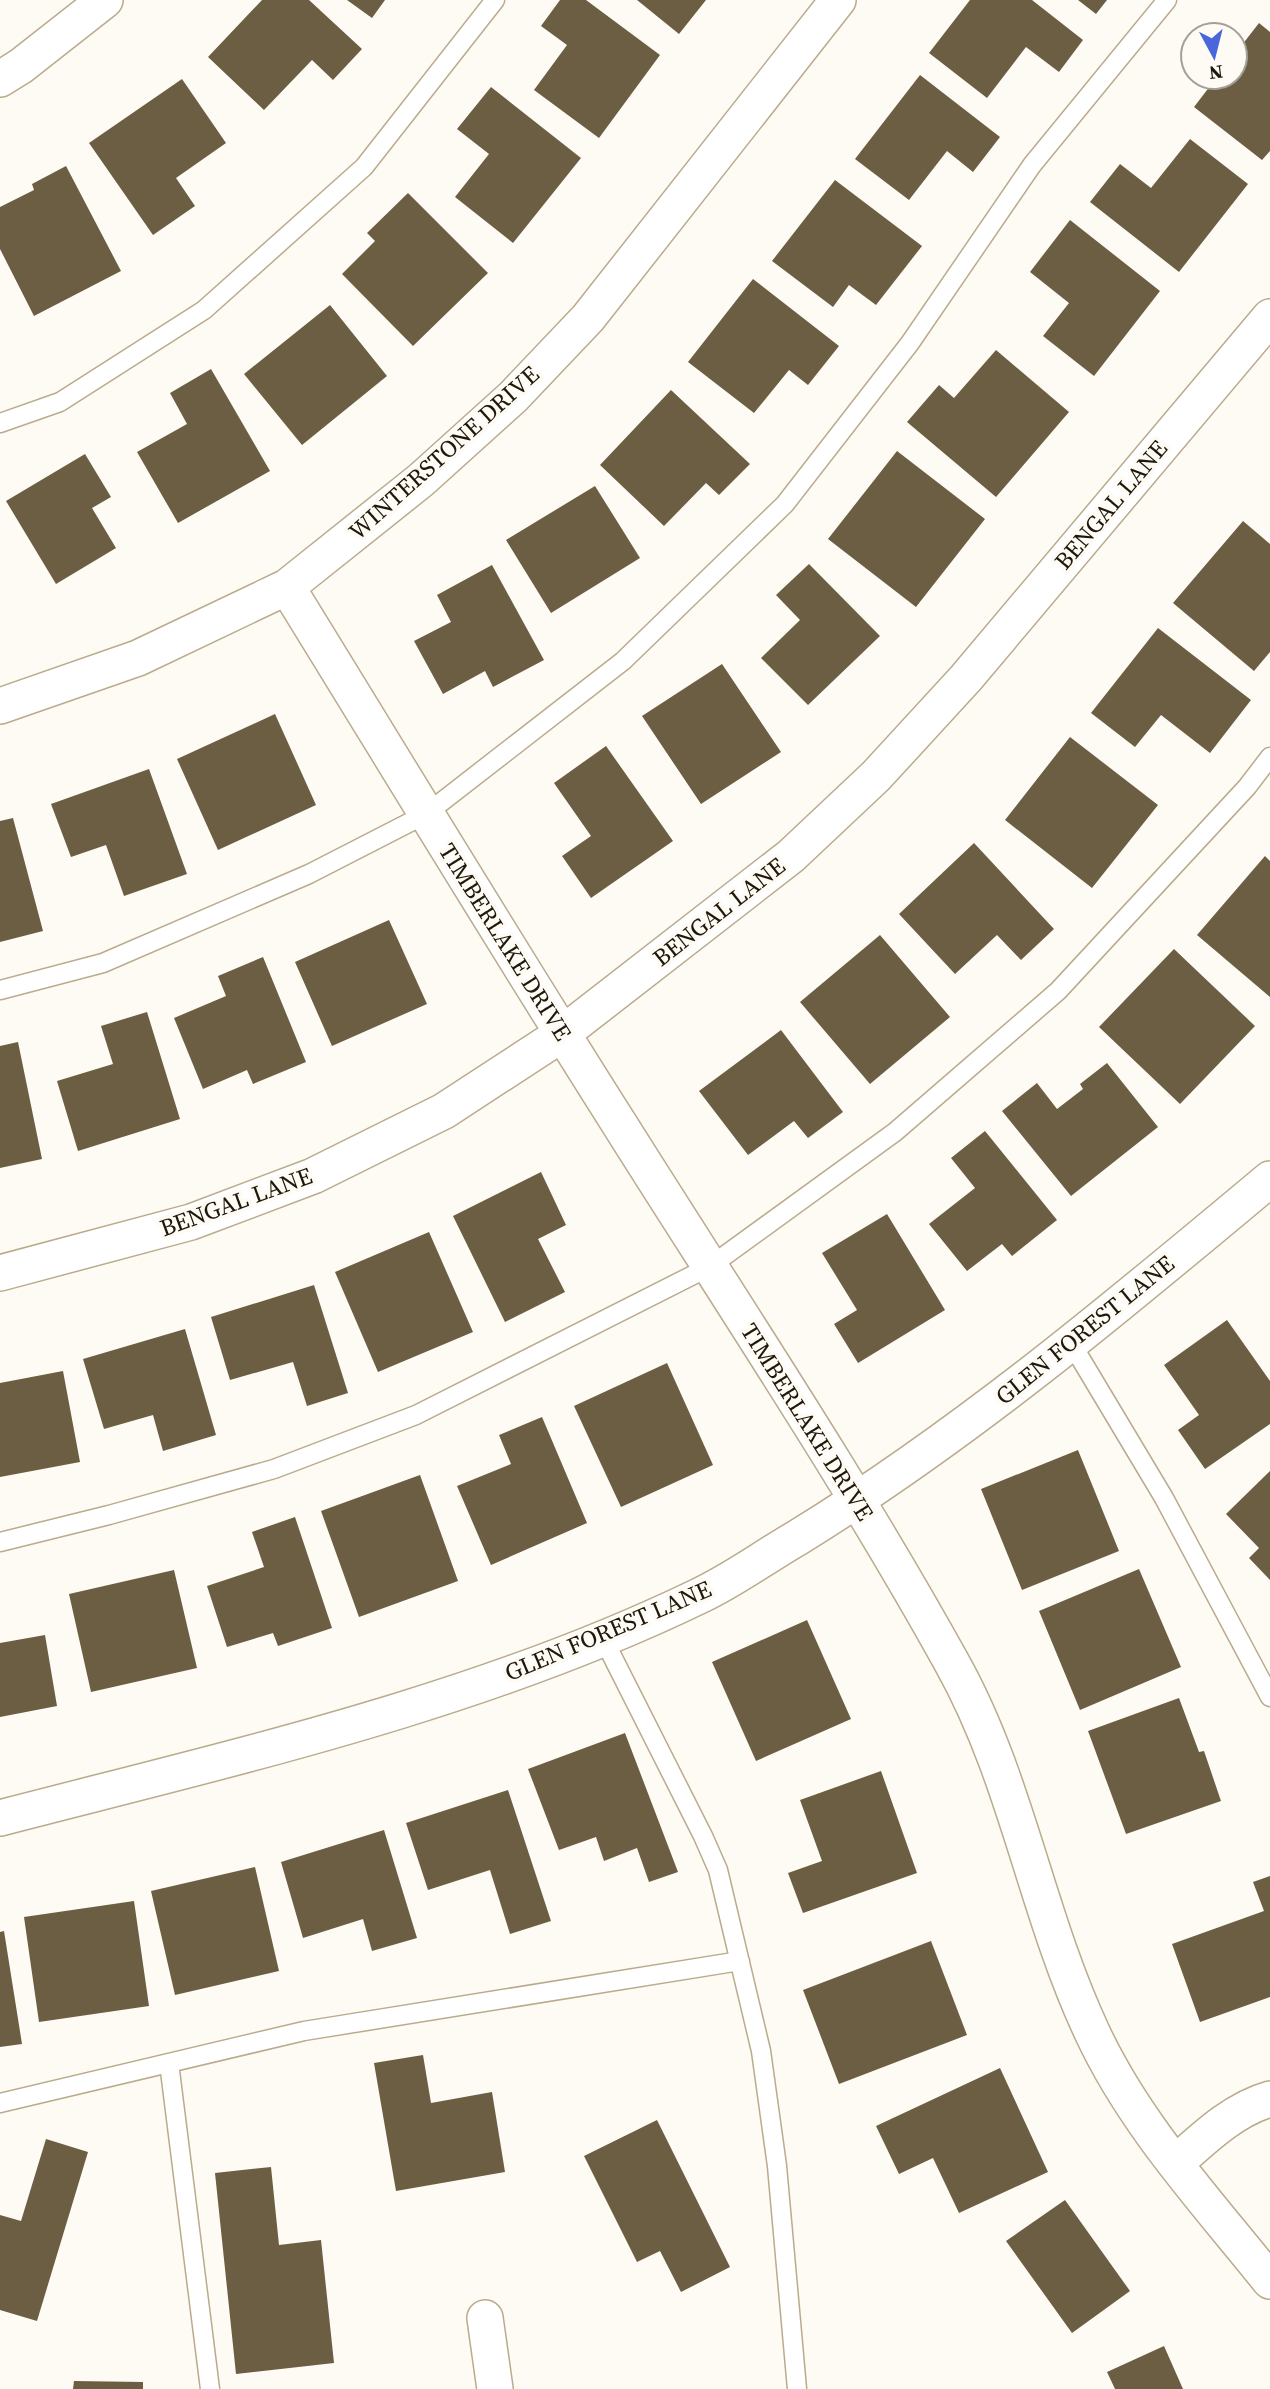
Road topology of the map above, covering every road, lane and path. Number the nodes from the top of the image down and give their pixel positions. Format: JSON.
{"nodes":[{"id":1,"x":105,"y":0,"type":"edge"},
{"id":2,"x":495,"y":0,"type":"edge"},
{"id":3,"x":838,"y":0,"type":"edge"},
{"id":4,"x":1167,"y":0,"type":"edge"},
{"id":5,"x":0,"y":79,"type":"edge"},
{"id":6,"x":1270,"y":317,"type":"edge"},
{"id":7,"x":0,"y":423,"type":"edge"},
{"id":8,"x":287,"y":587,"type":"junction"},
{"id":9,"x":0,"y":706,"type":"edge"},
{"id":10,"x":1270,"y":757,"type":"edge"},
{"id":11,"x":426,"y":814,"type":"junction"},
{"id":12,"x":0,"y":990,"type":"edge"},
{"id":13,"x":562,"y":1034,"type":"junction"},
{"id":14,"x":1270,"y":1179,"type":"edge"},
{"id":15,"x":709,"y":1267,"type":"junction"},
{"id":16,"x":0,"y":1273,"type":"edge"},
{"id":17,"x":1070,"y":1342,"type":"junction"},
{"id":18,"x":857,"y":1501,"type":"junction"},
{"id":19,"x":0,"y":1542,"type":"edge"},
{"id":20,"x":603,"y":1638,"type":"junction"},
{"id":21,"x":1270,"y":1697,"type":"edge"},
{"id":22,"x":0,"y":1818,"type":"edge"},
{"id":23,"x":740,"y":1961,"type":"junction"},
{"id":24,"x":169,"y":2063,"type":"junction"},
{"id":25,"x":1270,"y":2099,"type":"edge"},
{"id":26,"x":0,"y":2103,"type":"edge"},
{"id":27,"x":1176,"y":2163,"type":"junction"},
{"id":28,"x":1270,"y":2281,"type":"edge"},
{"id":29,"x":485,"y":2318,"type":"dead end"},
{"id":30,"x":210,"y":2389,"type":"edge"},
{"id":31,"x":495,"y":2389,"type":"edge"},
{"id":32,"x":797,"y":2389,"type":"edge"}],
"edges":[{"from":1,"to":5,"type":"street"},
{"from":2,"to":7,"type":"lane"},
{"from":3,"to":8,"type":"street","name":"WINTERSTONE DRIVE"},
{"from":4,"to":11,"type":"lane"},
{"from":6,"to":13,"type":"street","name":"BENGAL LANE"},
{"from":8,"to":9,"type":"street","name":"WINTERSTONE DRIVE"},
{"from":8,"to":11,"type":"street","name":"TIMBERLAKE DRIVE"},
{"from":10,"to":15,"type":"lane"},
{"from":11,"to":12,"type":"lane"},
{"from":11,"to":13,"type":"street","name":"TIMBERLAKE DRIVE"},
{"from":13,"to":15,"type":"street","name":"TIMBERLAKE DRIVE"},
{"from":13,"to":16,"type":"street","name":"BENGAL LANE"},
{"from":14,"to":17,"type":"street","name":"GLEN FOREST LANE"},
{"from":15,"to":18,"type":"street","name":"TIMBERLAKE DRIVE"},
{"from":15,"to":19,"type":"lane"},
{"from":17,"to":18,"type":"street","name":"GLEN FOREST LANE"},
{"from":17,"to":21,"type":"lane"},
{"from":18,"to":20,"type":"street","name":"GLEN FOREST LANE"},
{"from":18,"to":27,"type":"street","name":"TIMBERLAKE DRIVE"},
{"from":20,"to":22,"type":"street","name":"GLEN FOREST LANE"},
{"from":20,"to":23,"type":"lane"},
{"from":23,"to":24,"type":"lane"},
{"from":23,"to":32,"type":"lane"},
{"from":24,"to":26,"type":"lane"},
{"from":24,"to":30,"type":"lane"},
{"from":25,"to":27,"type":"street"},
{"from":27,"to":28,"type":"street","name":"TIMBERLAKE DRIVE"},
{"from":29,"to":31,"type":"street"}]}
